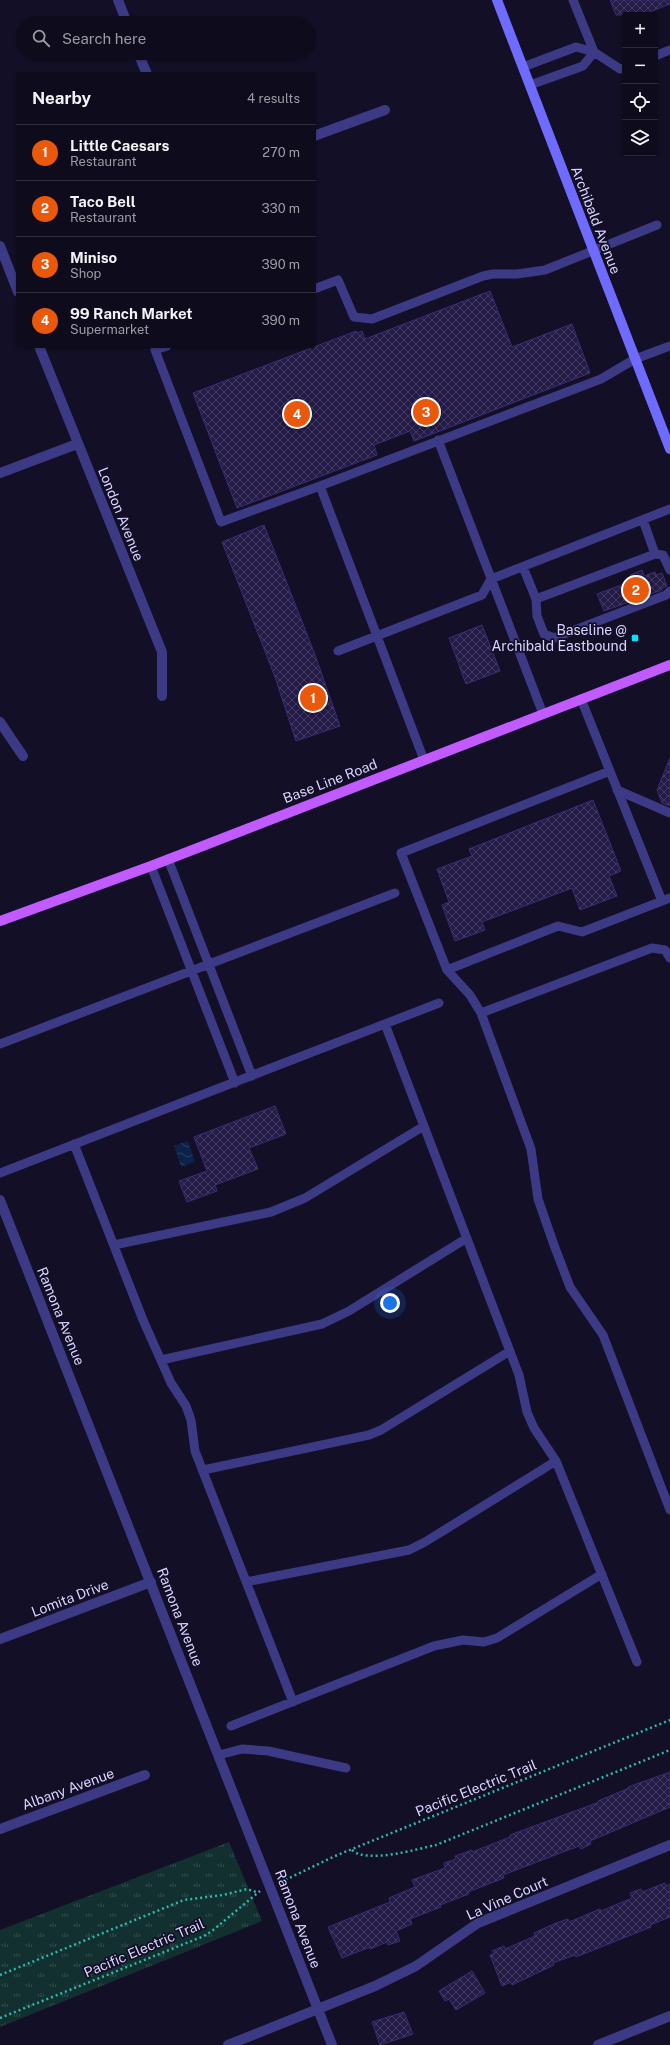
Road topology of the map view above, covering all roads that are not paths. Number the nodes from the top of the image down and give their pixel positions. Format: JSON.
{"nodes":[{"id":1,"x":118,"y":0,"type":"edge"},
{"id":2,"x":497,"y":0,"type":"edge"},
{"id":3,"x":573,"y":0,"type":"edge"},
{"id":4,"x":124,"y":16,"type":"edge"},
{"id":5,"x":670,"y":50,"type":"edge"},
{"id":6,"x":594,"y":52,"type":"junction"},
{"id":7,"x":658,"y":55,"type":"edge"},
{"id":8,"x":141,"y":60,"type":"edge"},
{"id":9,"x":523,"y":67,"type":"junction"},
{"id":10,"x":622,"y":69,"type":"edge"},
{"id":11,"x":146,"y":72,"type":"edge"},
{"id":12,"x":530,"y":85,"type":"junction"},
{"id":13,"x":385,"y":110,"type":"dead end"},
{"id":14,"x":316,"y":135,"type":"edge"},
{"id":15,"x":657,"y":225,"type":"dead end"},
{"id":16,"x":0,"y":246,"type":"edge"},
{"id":17,"x":593,"y":250,"type":"junction"},
{"id":18,"x":16,"y":287,"type":"edge"},
{"id":19,"x":316,"y":288,"type":"edge"},
{"id":20,"x":670,"y":346,"type":"edge"},
{"id":21,"x":40,"y":348,"type":"edge"},
{"id":22,"x":160,"y":348,"type":"edge"},
{"id":23,"x":635,"y":359,"type":"junction"},
{"id":24,"x":438,"y":440,"type":"junction"},
{"id":25,"x":77,"y":444,"type":"junction"},
{"id":26,"x":670,"y":449,"type":"edge"},
{"id":27,"x":0,"y":473,"type":"edge"},
{"id":28,"x":320,"y":486,"type":"junction"},
{"id":29,"x":670,"y":509,"type":"edge"},
{"id":30,"x":642,"y":520,"type":"junction"},
{"id":31,"x":655,"y":554,"type":"junction"},
{"id":32,"x":523,"y":567,"type":"junction"},
{"id":33,"x":670,"y":570,"type":"edge"},
{"id":34,"x":491,"y":579,"type":"junction"},
{"id":35,"x":670,"y":591,"type":"edge"},
{"id":36,"x":536,"y":599,"type":"junction"},
{"id":37,"x":378,"y":636,"type":"junction"},
{"id":38,"x":338,"y":652,"type":"dead end"},
{"id":39,"x":670,"y":665,"type":"edge"},
{"id":40,"x":162,"y":696,"type":"dead end"},
{"id":41,"x":581,"y":699,"type":"junction"},
{"id":42,"x":543,"y":714,"type":"junction"},
{"id":43,"x":0,"y":722,"type":"edge"},
{"id":44,"x":22,"y":756,"type":"dead end"},
{"id":45,"x":424,"y":760,"type":"junction"},
{"id":46,"x":610,"y":771,"type":"junction"},
{"id":47,"x":617,"y":790,"type":"junction"},
{"id":48,"x":670,"y":813,"type":"edge"},
{"id":49,"x":168,"y":859,"type":"junction"},
{"id":50,"x":151,"y":866,"type":"junction"},
{"id":51,"x":395,"y":893,"type":"dead end"},
{"id":52,"x":666,"y":900,"type":"edge"},
{"id":53,"x":0,"y":921,"type":"edge"},
{"id":54,"x":670,"y":958,"type":"edge"},
{"id":55,"x":209,"y":964,"type":"junction"},
{"id":56,"x":447,"y":970,"type":"junction"},
{"id":57,"x":191,"y":971,"type":"junction"},
{"id":58,"x":439,"y":1003,"type":"dead end"},
{"id":59,"x":481,"y":1013,"type":"junction"},
{"id":60,"x":385,"y":1024,"type":"junction"},
{"id":61,"x":0,"y":1044,"type":"edge"},
{"id":62,"x":252,"y":1076,"type":"junction"},
{"id":63,"x":235,"y":1083,"type":"junction"},
{"id":64,"x":424,"y":1126,"type":"junction"},
{"id":65,"x":74,"y":1144,"type":"junction"},
{"id":66,"x":0,"y":1173,"type":"edge"},
{"id":67,"x":0,"y":1200,"type":"edge"},
{"id":68,"x":467,"y":1238,"type":"junction"},
{"id":69,"x":114,"y":1245,"type":"junction"},
{"id":70,"x":510,"y":1351,"type":"junction"},
{"id":71,"x":161,"y":1360,"type":"junction"},
{"id":72,"x":556,"y":1461,"type":"junction"},
{"id":73,"x":203,"y":1470,"type":"junction"},
{"id":74,"x":670,"y":1510,"type":"edge"},
{"id":75,"x":602,"y":1574,"type":"junction"},
{"id":76,"x":151,"y":1582,"type":"junction"},
{"id":77,"x":246,"y":1582,"type":"junction"},
{"id":78,"x":0,"y":1639,"type":"edge"},
{"id":79,"x":637,"y":1662,"type":"dead end"},
{"id":80,"x":293,"y":1702,"type":"junction"},
{"id":81,"x":231,"y":1726,"type":"dead end"},
{"id":82,"x":219,"y":1755,"type":"junction"},
{"id":83,"x":346,"y":1768,"type":"dead end"},
{"id":84,"x":145,"y":1775,"type":"dead end"},
{"id":85,"x":0,"y":1829,"type":"edge"},
{"id":86,"x":670,"y":1846,"type":"edge"},
{"id":87,"x":317,"y":2008,"type":"junction"},
{"id":88,"x":670,"y":2016,"type":"edge"},
{"id":89,"x":228,"y":2045,"type":"edge"},
{"id":90,"x":332,"y":2045,"type":"edge"},
{"id":91,"x":598,"y":2045,"type":"edge"}],
"edges":[{"from":1,"to":4,"type":"street"},
{"from":2,"to":9,"type":"main road","name":"Archibald Avenue"},
{"from":3,"to":6,"type":"lane"},
{"from":5,"to":7,"type":"lane"},
{"from":6,"to":9,"type":"lane"},
{"from":6,"to":10,"type":"lane"},
{"from":6,"to":12,"type":"lane"},
{"from":8,"to":11,"type":"street"},
{"from":9,"to":12,"type":"main road","name":"Archibald Avenue"},
{"from":12,"to":17,"type":"main road","name":"Archibald Avenue"},
{"from":13,"to":14,"type":"street"},
{"from":15,"to":17,"type":"lane"},
{"from":16,"to":18,"type":"street"},
{"from":17,"to":19,"type":"lane"},
{"from":17,"to":23,"type":"main road","name":"Archibald Avenue"},
{"from":20,"to":23,"type":"lane"},
{"from":21,"to":25,"type":"street","name":"London Avenue"},
{"from":22,"to":28,"type":"lane"},
{"from":23,"to":24,"type":"lane"},
{"from":23,"to":26,"type":"main road","name":"Archibald Avenue"},
{"from":24,"to":28,"type":"lane"},
{"from":24,"to":34,"type":"lane"},
{"from":25,"to":27,"type":"street"},
{"from":25,"to":40,"type":"street","name":"London Avenue"},
{"from":28,"to":37,"type":"lane"},
{"from":29,"to":30,"type":"lane"},
{"from":30,"to":31,"type":"lane"},
{"from":30,"to":32,"type":"lane"},
{"from":31,"to":33,"type":"lane"},
{"from":31,"to":36,"type":"lane"},
{"from":32,"to":34,"type":"lane"},
{"from":32,"to":36,"type":"lane"},
{"from":34,"to":37,"type":"lane"},
{"from":34,"to":42,"type":"lane"},
{"from":35,"to":36,"type":"lane"},
{"from":37,"to":38,"type":"lane"},
{"from":37,"to":45,"type":"lane"},
{"from":39,"to":41,"type":"main road","name":"Base Line Road"},
{"from":41,"to":42,"type":"main road","name":"Base Line Road"},
{"from":41,"to":46,"type":"lane"},
{"from":42,"to":45,"type":"main road","name":"Base Line Road"},
{"from":43,"to":44,"type":"street"},
{"from":45,"to":49,"type":"main road","name":"Base Line Road"},
{"from":46,"to":47,"type":"lane"},
{"from":46,"to":56,"type":"lane"},
{"from":47,"to":48,"type":"lane"},
{"from":47,"to":52,"type":"lane"},
{"from":49,"to":50,"type":"main road","name":"Base Line Road"},
{"from":49,"to":55,"type":"lane"},
{"from":50,"to":53,"type":"main road","name":"Base Line Road"},
{"from":50,"to":57,"type":"lane"},
{"from":51,"to":55,"type":"lane"},
{"from":52,"to":56,"type":"lane"},
{"from":54,"to":59,"type":"lane"},
{"from":55,"to":57,"type":"lane"},
{"from":55,"to":62,"type":"lane"},
{"from":56,"to":59,"type":"lane"},
{"from":57,"to":61,"type":"lane"},
{"from":57,"to":63,"type":"lane"},
{"from":58,"to":60,"type":"lane"},
{"from":59,"to":74,"type":"lane"},
{"from":60,"to":62,"type":"lane"},
{"from":60,"to":64,"type":"lane"},
{"from":62,"to":63,"type":"lane"},
{"from":63,"to":65,"type":"lane"},
{"from":64,"to":68,"type":"lane"},
{"from":64,"to":69,"type":"lane"},
{"from":65,"to":66,"type":"lane"},
{"from":65,"to":69,"type":"lane"},
{"from":67,"to":76,"type":"street","name":"Ramona Avenue"},
{"from":68,"to":70,"type":"lane"},
{"from":68,"to":71,"type":"lane"},
{"from":69,"to":71,"type":"lane"},
{"from":70,"to":72,"type":"lane"},
{"from":70,"to":73,"type":"lane"},
{"from":71,"to":73,"type":"lane"},
{"from":72,"to":75,"type":"lane"},
{"from":72,"to":77,"type":"lane"},
{"from":73,"to":77,"type":"lane"},
{"from":75,"to":79,"type":"lane"},
{"from":75,"to":80,"type":"lane"},
{"from":76,"to":78,"type":"street","name":"Lomita Drive"},
{"from":76,"to":82,"type":"street","name":"Ramona Avenue"},
{"from":77,"to":80,"type":"lane"},
{"from":80,"to":81,"type":"lane"},
{"from":82,"to":83,"type":"lane"},
{"from":82,"to":87,"type":"street","name":"Ramona Avenue"},
{"from":84,"to":85,"type":"street","name":"Albany Avenue"},
{"from":86,"to":87,"type":"street","name":"La Vine Court"},
{"from":87,"to":89,"type":"street","name":"La Vine Court"},
{"from":87,"to":90,"type":"street","name":"Ramona Avenue"},
{"from":88,"to":91,"type":"street"}]}
